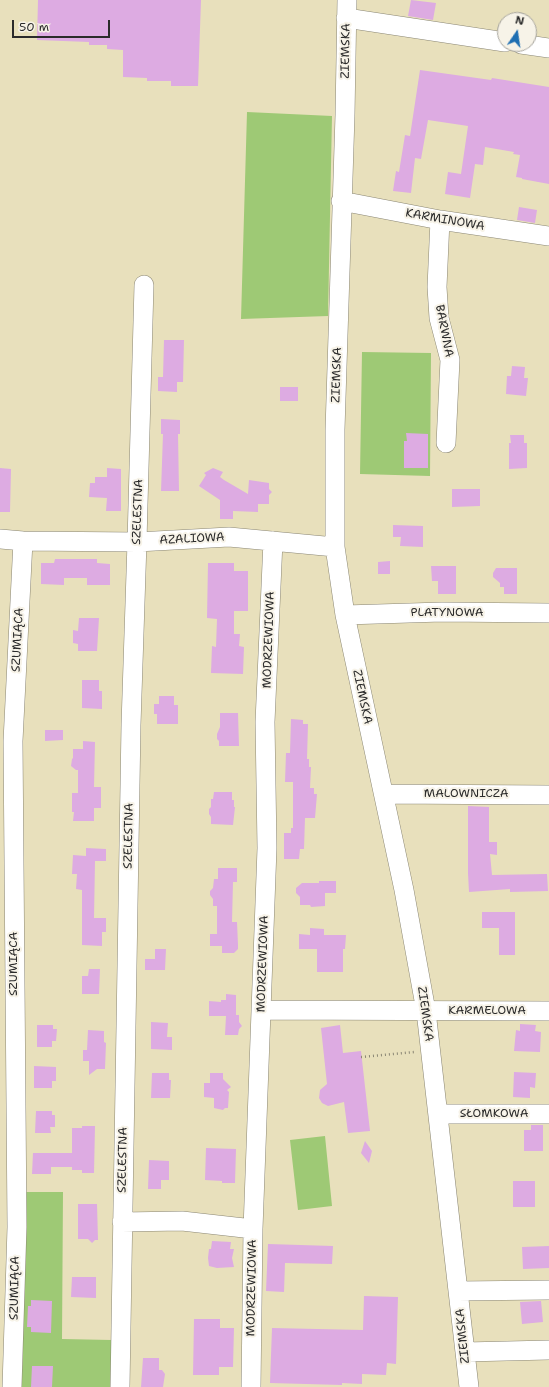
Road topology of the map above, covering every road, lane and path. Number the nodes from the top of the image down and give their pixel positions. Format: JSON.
{"nodes":[{"id":1,"x":347,"y":9,"type":"edge"},
{"id":2,"x":497,"y":40,"type":"edge"},
{"id":3,"x":537,"y":46,"type":"edge"},
{"id":4,"x":549,"y":48,"type":"edge"},
{"id":5,"x":341,"y":200,"type":"junction"},
{"id":6,"x":440,"y":220,"type":"junction"},
{"id":7,"x":549,"y":236,"type":"edge"},
{"id":8,"x":144,"y":285,"type":"dead end"},
{"id":9,"x":446,"y":443,"type":"dead end"},
{"id":10,"x":0,"y":539,"type":"edge"},
{"id":11,"x":24,"y":541,"type":"junction"},
{"id":12,"x":273,"y":541,"type":"junction"},
{"id":13,"x":137,"y":542,"type":"junction"},
{"id":14,"x":335,"y":547,"type":"junction"},
{"id":15,"x":549,"y":613,"type":"edge"},
{"id":16,"x":345,"y":615,"type":"junction"},
{"id":17,"x":384,"y":794,"type":"junction"},
{"id":18,"x":549,"y":795,"type":"edge"},
{"id":19,"x":261,"y":1010,"type":"junction"},
{"id":20,"x":426,"y":1011,"type":"junction"},
{"id":21,"x":549,"y":1011,"type":"edge"},
{"id":22,"x":417,"y":1052,"type":"dead end"},
{"id":23,"x":361,"y":1057,"type":"dead end"},
{"id":24,"x":438,"y":1114,"type":"junction"},
{"id":25,"x":549,"y":1114,"type":"edge"},
{"id":26,"x":122,"y":1222,"type":"junction"},
{"id":27,"x":253,"y":1229,"type":"junction"},
{"id":28,"x":549,"y":1290,"type":"edge"},
{"id":29,"x":458,"y":1291,"type":"junction"},
{"id":30,"x":549,"y":1350,"type":"edge"},
{"id":31,"x":465,"y":1352,"type":"junction"},
{"id":32,"x":12,"y":1387,"type":"edge"},
{"id":33,"x":120,"y":1387,"type":"edge"},
{"id":34,"x":251,"y":1387,"type":"edge"},
{"id":35,"x":469,"y":1387,"type":"edge"}],
"edges":[{"from":1,"to":2,"type":"street"},
{"from":1,"to":5,"type":"street","name":"ZIEMSKA"},
{"from":3,"to":4,"type":"street"},
{"from":5,"to":6,"type":"street","name":"KARMINOWA"},
{"from":5,"to":14,"type":"street","name":"ZIEMSKA"},
{"from":6,"to":7,"type":"street","name":"KARMINOWA"},
{"from":6,"to":9,"type":"street","name":"BARWNA"},
{"from":8,"to":13,"type":"street","name":"SZELESTNA"},
{"from":10,"to":11,"type":"street","name":"AZALIOWA"},
{"from":11,"to":13,"type":"street","name":"AZALIOWA"},
{"from":11,"to":32,"type":"street","name":"SZUMIĄCA"},
{"from":12,"to":13,"type":"street","name":"AZALIOWA"},
{"from":12,"to":14,"type":"street","name":"AZALIOWA"},
{"from":12,"to":19,"type":"street","name":"MODRZEWIOWA"},
{"from":13,"to":26,"type":"street","name":"SZELESTNA"},
{"from":14,"to":16,"type":"street","name":"ZIEMSKA"},
{"from":15,"to":16,"type":"street","name":"PLATYNOWA"},
{"from":16,"to":17,"type":"street","name":"ZIEMSKA"},
{"from":17,"to":18,"type":"street","name":"MALOWNICZA"},
{"from":17,"to":20,"type":"street","name":"ZIEMSKA"},
{"from":19,"to":20,"type":"street","name":"KARMELOWA"},
{"from":19,"to":27,"type":"street","name":"MODRZEWIOWA"},
{"from":20,"to":21,"type":"street","name":"KARMELOWA"},
{"from":20,"to":24,"type":"street","name":"ZIEMSKA"},
{"from":22,"to":23,"type":"path"},
{"from":24,"to":25,"type":"street","name":"SŁOMKOWA"},
{"from":24,"to":29,"type":"street","name":"ZIEMSKA"},
{"from":26,"to":27,"type":"street"},
{"from":26,"to":33,"type":"street","name":"SZELESTNA"},
{"from":27,"to":34,"type":"street","name":"MODRZEWIOWA"},
{"from":28,"to":29,"type":"street"},
{"from":29,"to":31,"type":"street","name":"ZIEMSKA"},
{"from":30,"to":31,"type":"street"},
{"from":31,"to":35,"type":"street","name":"ZIEMSKA"}]}
